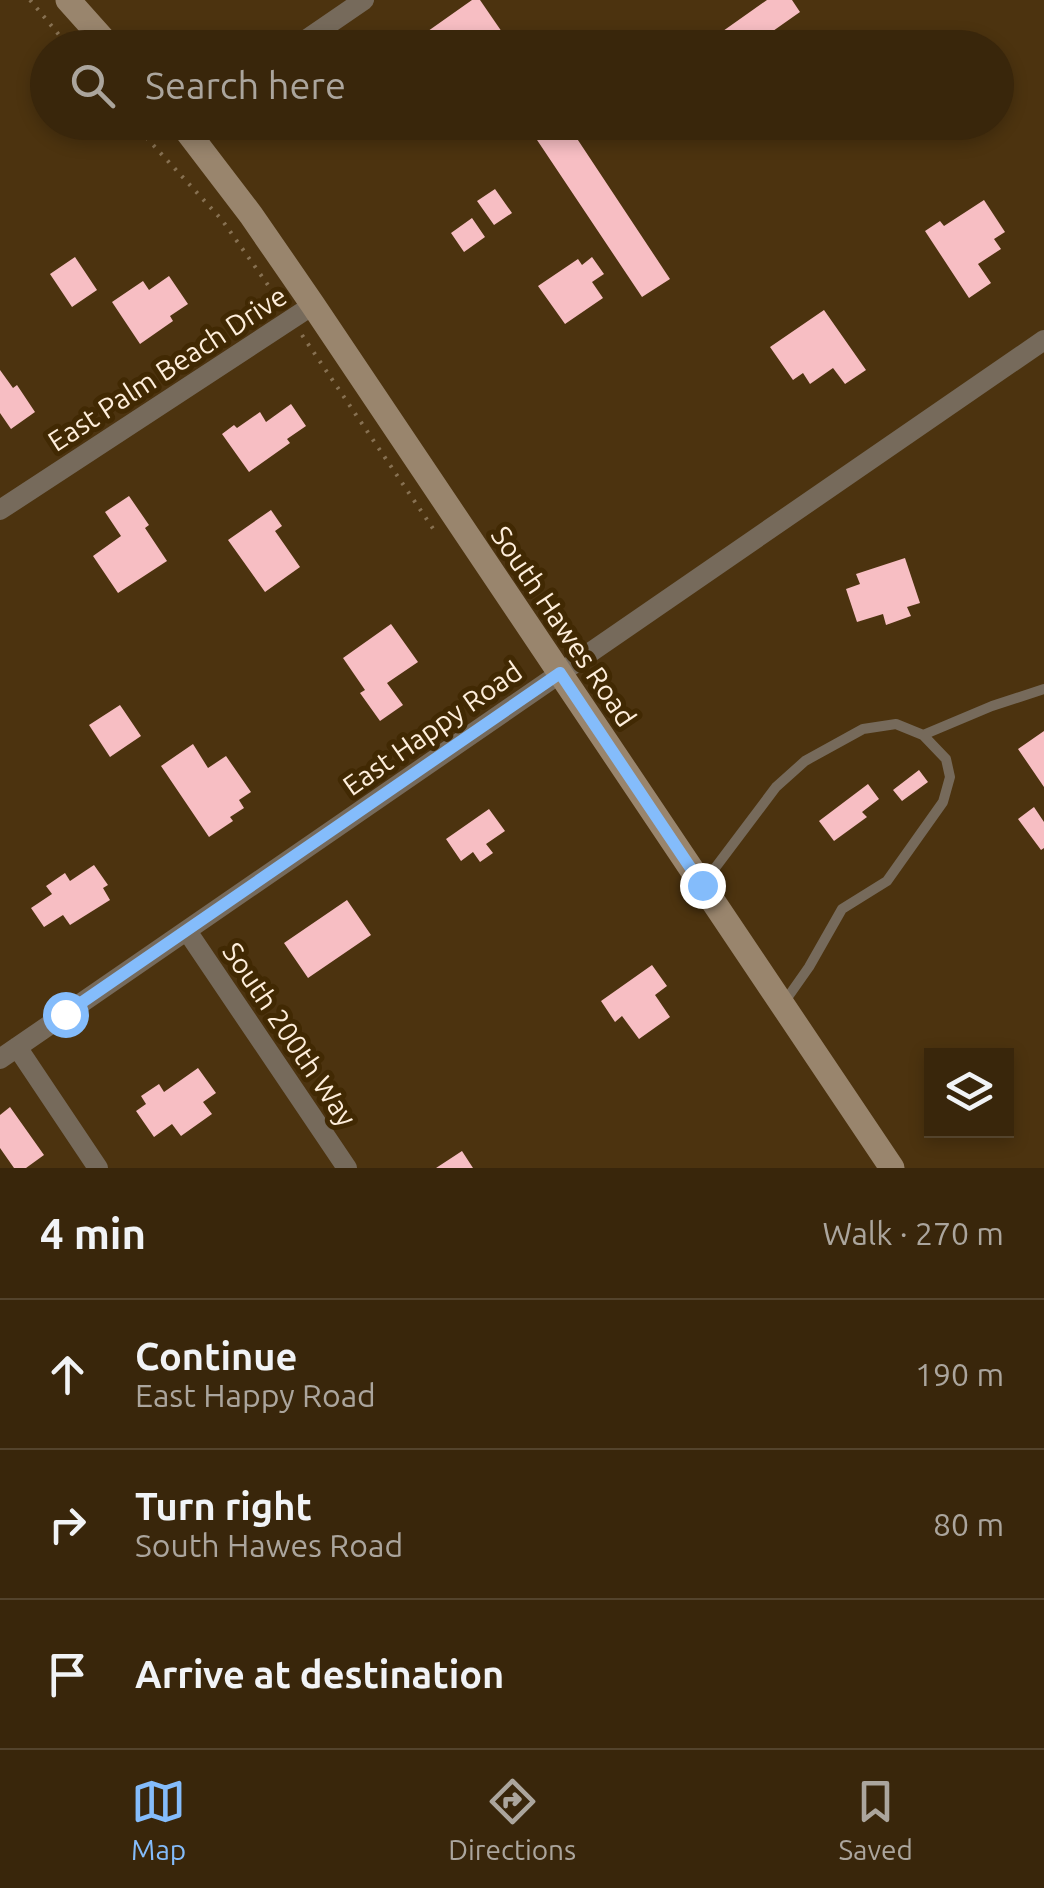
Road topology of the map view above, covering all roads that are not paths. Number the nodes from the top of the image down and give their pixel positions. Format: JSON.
{"nodes":[{"id":1,"x":68,"y":0,"type":"edge"},
{"id":2,"x":364,"y":0,"type":"edge"},
{"id":3,"x":95,"y":30,"type":"edge"},
{"id":4,"x":320,"y":30,"type":"edge"},
{"id":5,"x":194,"y":140,"type":"edge"},
{"id":6,"x":302,"y":313,"type":"junction"},
{"id":7,"x":1044,"y":340,"type":"edge"},
{"id":8,"x":0,"y":510,"type":"edge"},
{"id":9,"x":560,"y":673,"type":"junction"},
{"id":10,"x":1044,"y":689,"type":"edge"},
{"id":11,"x":923,"y":735,"type":"junction"},
{"id":12,"x":702,"y":885,"type":"junction"},
{"id":13,"x":187,"y":931,"type":"junction"},
{"id":14,"x":782,"y":1005,"type":"junction"},
{"id":15,"x":8,"y":1053,"type":"edge"},
{"id":16,"x":98,"y":1168,"type":"edge"},
{"id":17,"x":347,"y":1168,"type":"edge"},
{"id":18,"x":892,"y":1168,"type":"edge"}],
"edges":[{"from":1,"to":3,"type":"main road"},
{"from":2,"to":4,"type":"street"},
{"from":5,"to":6,"type":"main road","name":"South Hawes Road"},
{"from":6,"to":8,"type":"street","name":"East Palm Beach Drive"},
{"from":6,"to":9,"type":"main road","name":"South Hawes Road"},
{"from":7,"to":9,"type":"street","name":"East Happy Road"},
{"from":9,"to":12,"type":"main road","name":"South Hawes Road"},
{"from":9,"to":13,"type":"street","name":"East Happy Road"},
{"from":10,"to":11,"type":"lane"},
{"from":11,"to":12,"type":"lane"},
{"from":11,"to":14,"type":"lane"},
{"from":12,"to":14,"type":"main road","name":"South Hawes Road"},
{"from":13,"to":15,"type":"street","name":"East Happy Road"},
{"from":13,"to":17,"type":"street","name":"South 200th Way"},
{"from":14,"to":18,"type":"main road","name":"South Hawes Road"},
{"from":15,"to":16,"type":"street"}]}
